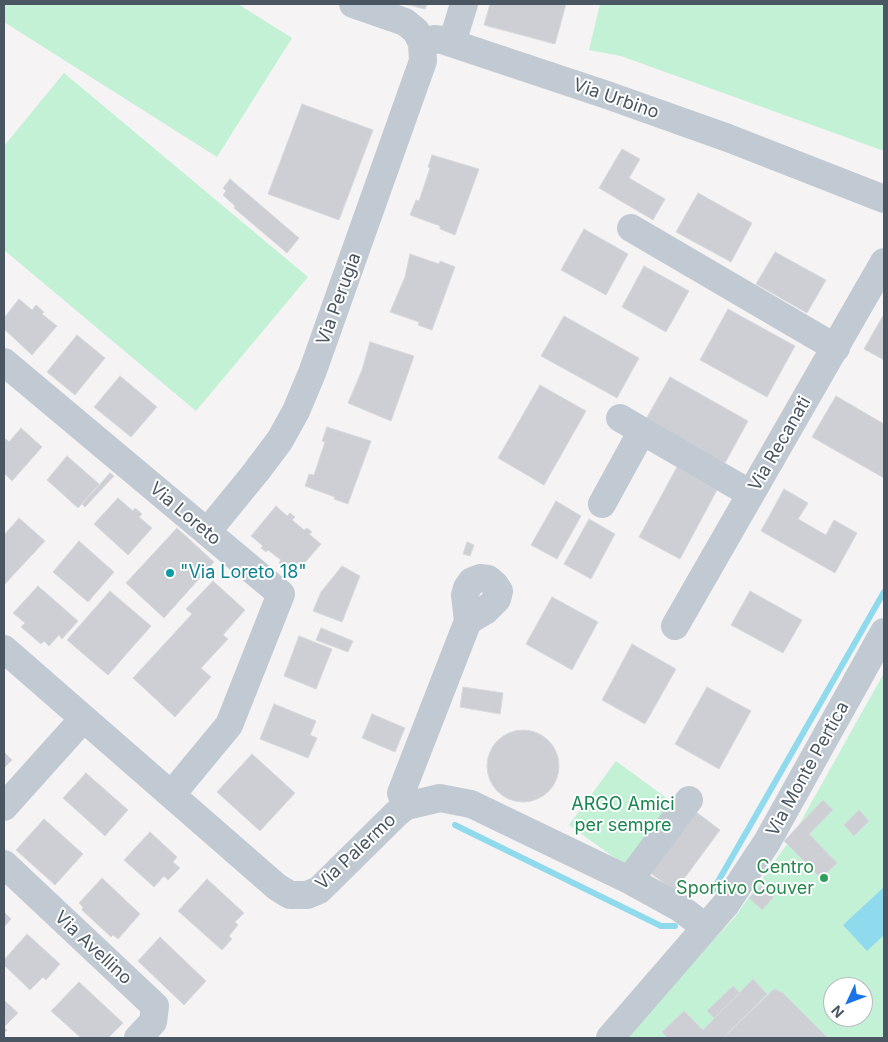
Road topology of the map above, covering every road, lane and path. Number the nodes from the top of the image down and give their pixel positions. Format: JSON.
{"nodes":[{"id":1,"x":353,"y":4,"type":"edge"},
{"id":2,"x":464,"y":4,"type":"edge"},
{"id":3,"x":422,"y":42,"type":"junction"},
{"id":4,"x":452,"y":43,"type":"junction"},
{"id":5,"x":884,"y":200,"type":"edge"},
{"id":6,"x":631,"y":228,"type":"dead end"},
{"id":7,"x":884,"y":262,"type":"edge"},
{"id":8,"x":836,"y":348,"type":"junction"},
{"id":9,"x":4,"y":362,"type":"edge"},
{"id":10,"x":751,"y":494,"type":"junction"},
{"id":11,"x":602,"y":504,"type":"dead end"},
{"id":12,"x":207,"y":532,"type":"junction"},
{"id":13,"x":468,"y":621,"type":"dead end"},
{"id":14,"x":675,"y":626,"type":"dead end"},
{"id":15,"x":884,"y":632,"type":"edge"},
{"id":16,"x":4,"y":649,"type":"edge"},
{"id":17,"x":83,"y":719,"type":"junction"},
{"id":18,"x":172,"y":794,"type":"junction"},
{"id":19,"x":689,"y":800,"type":"dead end"},
{"id":20,"x":406,"y":806,"type":"junction"},
{"id":21,"x":4,"y":807,"type":"edge"},
{"id":22,"x":4,"y":864,"type":"edge"},
{"id":23,"x":631,"y":881,"type":"junction"},
{"id":24,"x":705,"y":927,"type":"junction"},
{"id":25,"x":138,"y":1038,"type":"edge"},
{"id":26,"x":610,"y":1038,"type":"edge"}],
"edges":[{"from":1,"to":3,"type":"street"},
{"from":2,"to":4,"type":"street"},
{"from":3,"to":4,"type":"street","name":"Via Urbino"},
{"from":3,"to":12,"type":"street","name":"Via Perugia"},
{"from":4,"to":5,"type":"street","name":"Via Urbino"},
{"from":6,"to":8,"type":"street"},
{"from":7,"to":8,"type":"street","name":"Via Recanati"},
{"from":8,"to":10,"type":"street","name":"Via Recanati"},
{"from":9,"to":12,"type":"street","name":"Via Loreto"},
{"from":10,"to":11,"type":"street"},
{"from":10,"to":14,"type":"street","name":"Via Recanati"},
{"from":12,"to":18,"type":"street","name":"Via Loreto"},
{"from":13,"to":20,"type":"street"},
{"from":15,"to":24,"type":"street","name":"Via Monte Pertica"},
{"from":16,"to":17,"type":"street","name":"Via Palermo"},
{"from":17,"to":18,"type":"street","name":"Via Palermo"},
{"from":17,"to":21,"type":"street"},
{"from":18,"to":20,"type":"street","name":"Via Palermo"},
{"from":19,"to":23,"type":"street"},
{"from":20,"to":23,"type":"street","name":"Via Palermo"},
{"from":22,"to":25,"type":"street","name":"Via Avellino"},
{"from":23,"to":24,"type":"street","name":"Via Palermo"},
{"from":24,"to":26,"type":"street","name":"Via Monte Pertica"}]}
